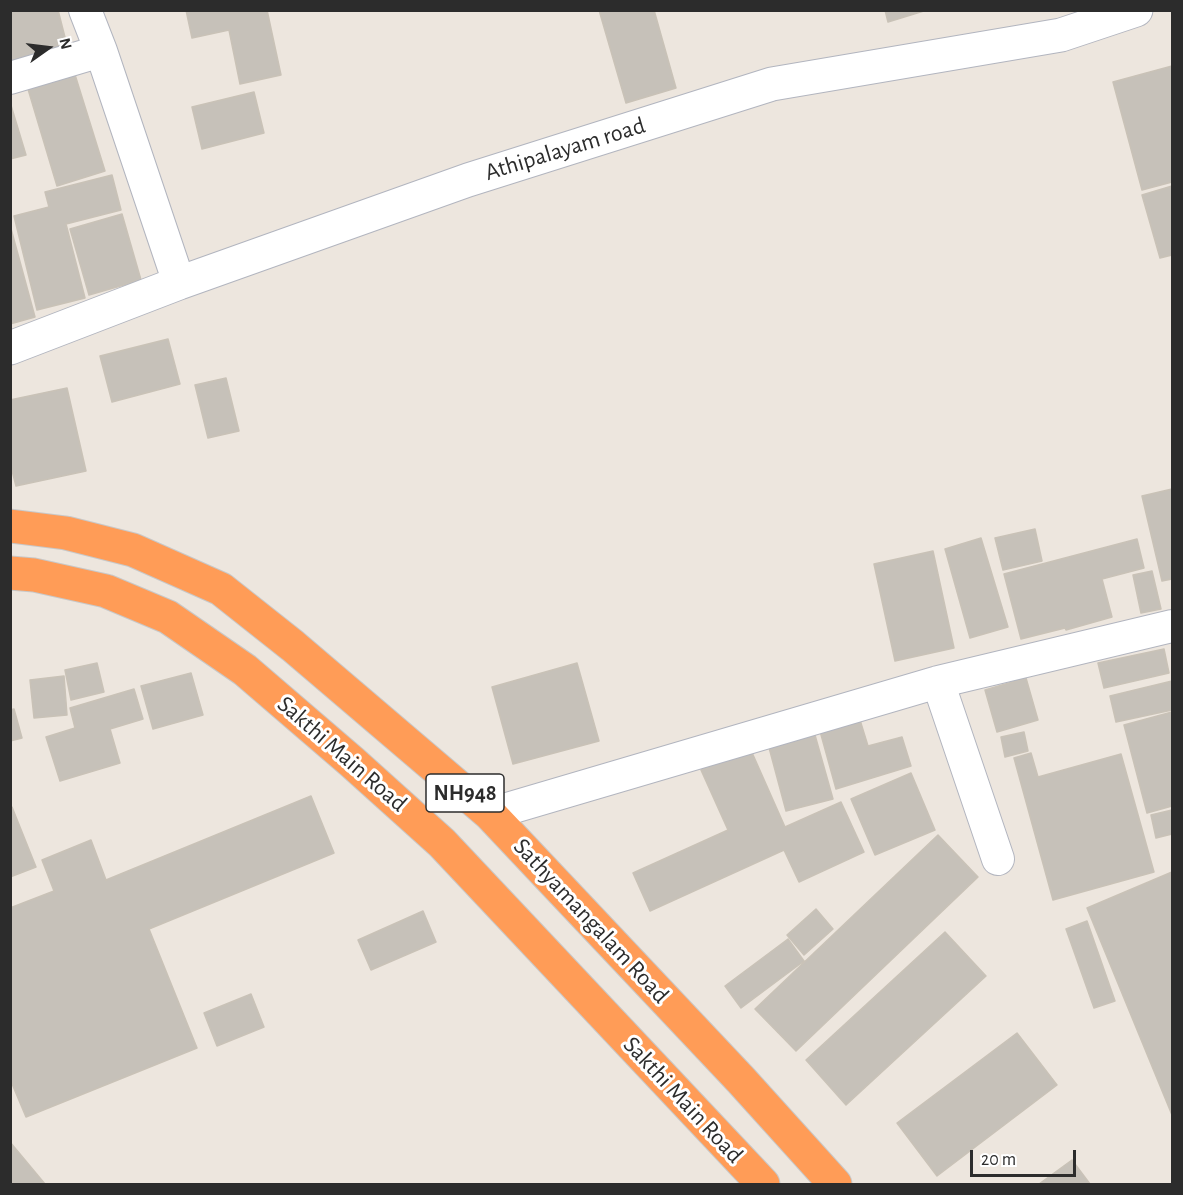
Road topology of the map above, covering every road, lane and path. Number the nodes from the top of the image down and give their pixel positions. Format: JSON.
{"nodes":[{"id":1,"x":85,"y":10,"type":"edge"},
{"id":2,"x":1136,"y":10,"type":"edge"},
{"id":3,"x":101,"y":51,"type":"junction"},
{"id":4,"x":10,"y":78,"type":"edge"},
{"id":5,"x":179,"y":283,"type":"junction"},
{"id":6,"x":10,"y":348,"type":"edge"},
{"id":7,"x":10,"y":526,"type":"edge"},
{"id":8,"x":10,"y":573,"type":"edge"},
{"id":9,"x":1173,"y":626,"type":"edge"},
{"id":10,"x":938,"y":682,"type":"junction"},
{"id":11,"x":490,"y":814,"type":"junction"},
{"id":12,"x":998,"y":859,"type":"dead end"},
{"id":13,"x":763,"y":1185,"type":"edge"},
{"id":14,"x":835,"y":1185,"type":"edge"}],
"edges":[{"from":1,"to":3,"type":"street"},
{"from":2,"to":5,"type":"street","name":"Athipalayam road"},
{"from":3,"to":4,"type":"street"},
{"from":3,"to":5,"type":"street"},
{"from":5,"to":6,"type":"street","name":"Athipalayam road"},
{"from":7,"to":11,"type":"highway","name":"Sathyamangalam Road","number":"NH948"},
{"from":8,"to":13,"type":"highway","name":"Sakthi Main Road","number":"NH948"},
{"from":9,"to":10,"type":"street"},
{"from":10,"to":11,"type":"street"},
{"from":10,"to":12,"type":"street"},
{"from":11,"to":14,"type":"highway","name":"Sathyamangalam Road","number":"NH948"}]}
